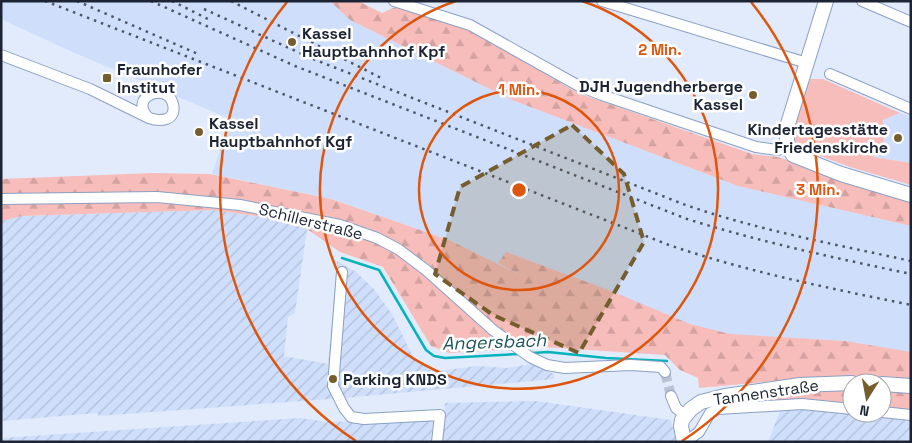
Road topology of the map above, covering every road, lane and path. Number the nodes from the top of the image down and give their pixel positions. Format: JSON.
{"nodes":[{"id":1,"x":602,"y":1,"type":"edge"},
{"id":2,"x":826,"y":1,"type":"edge"},
{"id":3,"x":862,"y":1,"type":"edge"},
{"id":4,"x":395,"y":2,"type":"edge"},
{"id":5,"x":911,"y":22,"type":"edge"},
{"id":6,"x":1,"y":55,"type":"edge"},
{"id":7,"x":807,"y":63,"type":"junction"},
{"id":8,"x":830,"y":74,"type":"dead end"},
{"id":9,"x":911,"y":110,"type":"edge"},
{"id":10,"x":149,"y":118,"type":"dead end"},
{"id":11,"x":791,"y":150,"type":"junction"},
{"id":12,"x":911,"y":195,"type":"edge"},
{"id":13,"x":1,"y":198,"type":"edge"},
{"id":14,"x":342,"y":272,"type":"dead end"},
{"id":15,"x":665,"y":372,"type":"dead end"},
{"id":16,"x":842,"y":383,"type":"edge"},
{"id":17,"x":892,"y":385,"type":"edge"},
{"id":18,"x":911,"y":386,"type":"edge"},
{"id":19,"x":671,"y":396,"type":"tunnel mouth"},
{"id":20,"x":842,"y":408,"type":"edge"},
{"id":21,"x":892,"y":413,"type":"edge"},
{"id":22,"x":685,"y":415,"type":"junction"},
{"id":23,"x":911,"y":415,"type":"edge"},
{"id":24,"x":438,"y":442,"type":"edge"},
{"id":25,"x":684,"y":442,"type":"edge"}],
"edges":[{"from":1,"to":7,"type":"street"},
{"from":2,"to":7,"type":"street"},
{"from":3,"to":5,"type":"street"},
{"from":4,"to":11,"type":"street"},
{"from":6,"to":10,"type":"street"},
{"from":7,"to":11,"type":"street"},
{"from":8,"to":9,"type":"street"},
{"from":11,"to":12,"type":"street"},
{"from":13,"to":15,"type":"street","name":"Schillerstraße"},
{"from":14,"to":24,"type":"street"},
{"from":16,"to":22,"type":"street","name":"Tannenstraße"},
{"from":17,"to":18,"type":"street"},
{"from":19,"to":22,"type":"street"},
{"from":20,"to":25,"type":"street"},
{"from":21,"to":23,"type":"street"},
{"from":22,"to":25,"type":"street"}]}
